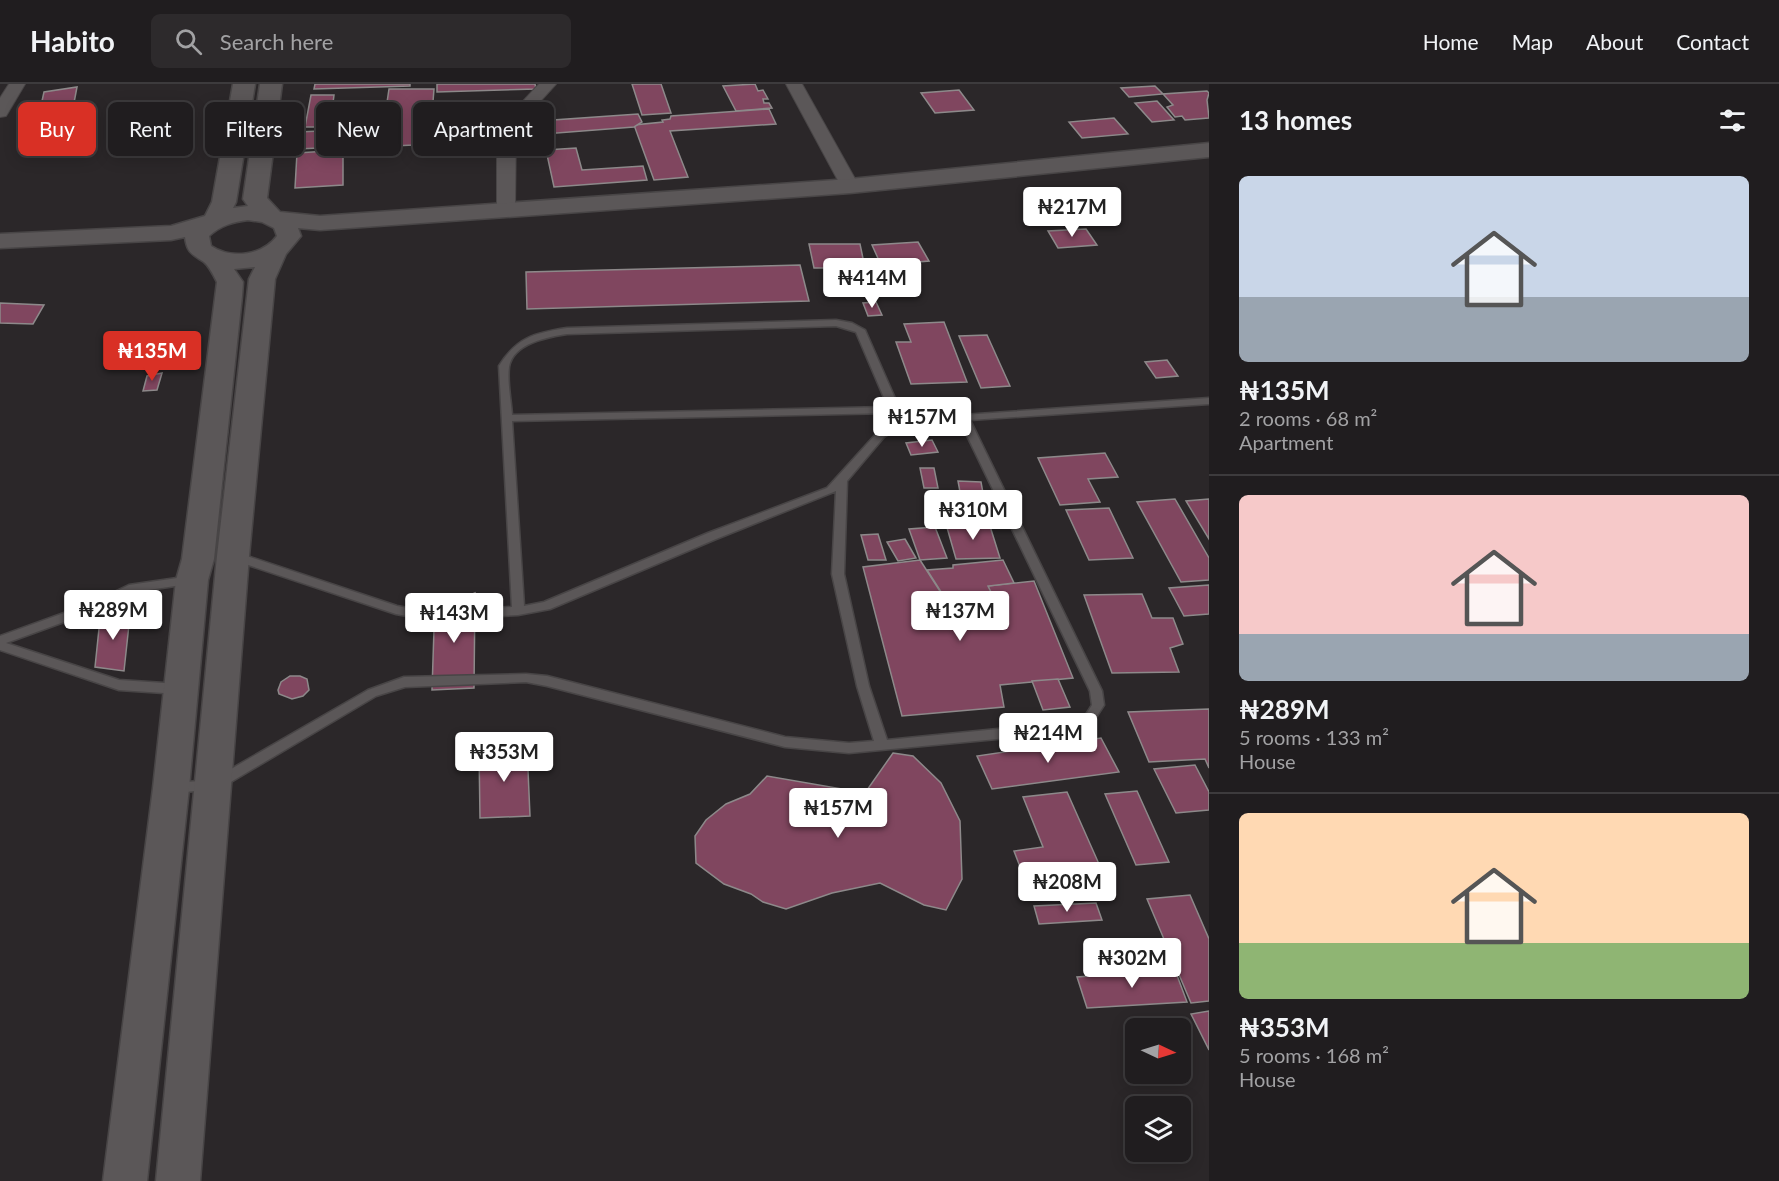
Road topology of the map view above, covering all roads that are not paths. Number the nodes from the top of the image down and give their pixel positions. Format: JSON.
{"nodes":[{"id":1,"x":17,"y":84,"type":"edge"},
{"id":2,"x":244,"y":84,"type":"edge"},
{"id":3,"x":271,"y":84,"type":"edge"},
{"id":4,"x":548,"y":84,"type":"edge"},
{"id":5,"x":794,"y":84,"type":"edge"},
{"id":6,"x":0,"y":112,"type":"edge"},
{"id":7,"x":1209,"y":150,"type":"edge"},
{"id":8,"x":1209,"y":165,"type":"edge"},
{"id":9,"x":850,"y":186,"type":"junction"},
{"id":10,"x":506,"y":210,"type":"junction"},
{"id":11,"x":212,"y":222,"type":"junction"},
{"id":12,"x":276,"y":233,"type":"junction"},
{"id":13,"x":0,"y":241,"type":"edge"},
{"id":14,"x":0,"y":256,"type":"edge"},
{"id":15,"x":211,"y":257,"type":"junction"},
{"id":16,"x":1209,"y":401,"type":"edge"},
{"id":17,"x":895,"y":410,"type":"junction"},
{"id":18,"x":963,"y":417,"type":"junction"},
{"id":19,"x":507,"y":418,"type":"junction"},
{"id":20,"x":900,"y":422,"type":"junction"},
{"id":21,"x":842,"y":482,"type":"junction"},
{"id":22,"x":233,"y":556,"type":"junction"},
{"id":23,"x":192,"y":580,"type":"junction"},
{"id":24,"x":518,"y":611,"type":"junction"},
{"id":25,"x":0,"y":641,"type":"edge"},
{"id":26,"x":0,"y":646,"type":"edge"},
{"id":27,"x":182,"y":689,"type":"junction"},
{"id":28,"x":882,"y":744,"type":"junction"},
{"id":29,"x":214,"y":785,"type":"junction"},
{"id":30,"x":171,"y":788,"type":"junction"},
{"id":31,"x":124,"y":1181,"type":"edge"},
{"id":32,"x":178,"y":1181,"type":"edge"}],
"edges":[{"from":1,"to":6,"type":"street"},
{"from":2,"to":11,"type":"main road"},
{"from":3,"to":12,"type":"main road"},
{"from":4,"to":10,"type":"street"},
{"from":5,"to":9,"type":"street"},
{"from":7,"to":9,"type":"main road"},
{"from":8,"to":12,"type":"main road"},
{"from":9,"to":10,"type":"main road"},
{"from":10,"to":12,"type":"main road"},
{"from":11,"to":12,"type":"main road"},
{"from":11,"to":13,"type":"main road"},
{"from":11,"to":15,"type":"main road"},
{"from":12,"to":15,"type":"main road"},
{"from":12,"to":22,"type":"main road"},
{"from":14,"to":15,"type":"main road"},
{"from":15,"to":23,"type":"main road"},
{"from":16,"to":18,"type":"lane"},
{"from":17,"to":19,"type":"lane"},
{"from":17,"to":19,"type":"lane"},
{"from":17,"to":20,"type":"lane"},
{"from":18,"to":20,"type":"lane"},
{"from":18,"to":28,"type":"lane"},
{"from":19,"to":24,"type":"lane"},
{"from":20,"to":21,"type":"lane"},
{"from":21,"to":24,"type":"lane"},
{"from":21,"to":28,"type":"lane"},
{"from":22,"to":24,"type":"lane"},
{"from":22,"to":29,"type":"main road"},
{"from":23,"to":25,"type":"lane"},
{"from":23,"to":27,"type":"main road"},
{"from":26,"to":27,"type":"lane"},
{"from":27,"to":30,"type":"main road"},
{"from":28,"to":29,"type":"lane"},
{"from":29,"to":30,"type":"lane"},
{"from":29,"to":32,"type":"main road"},
{"from":30,"to":31,"type":"main road"}]}
